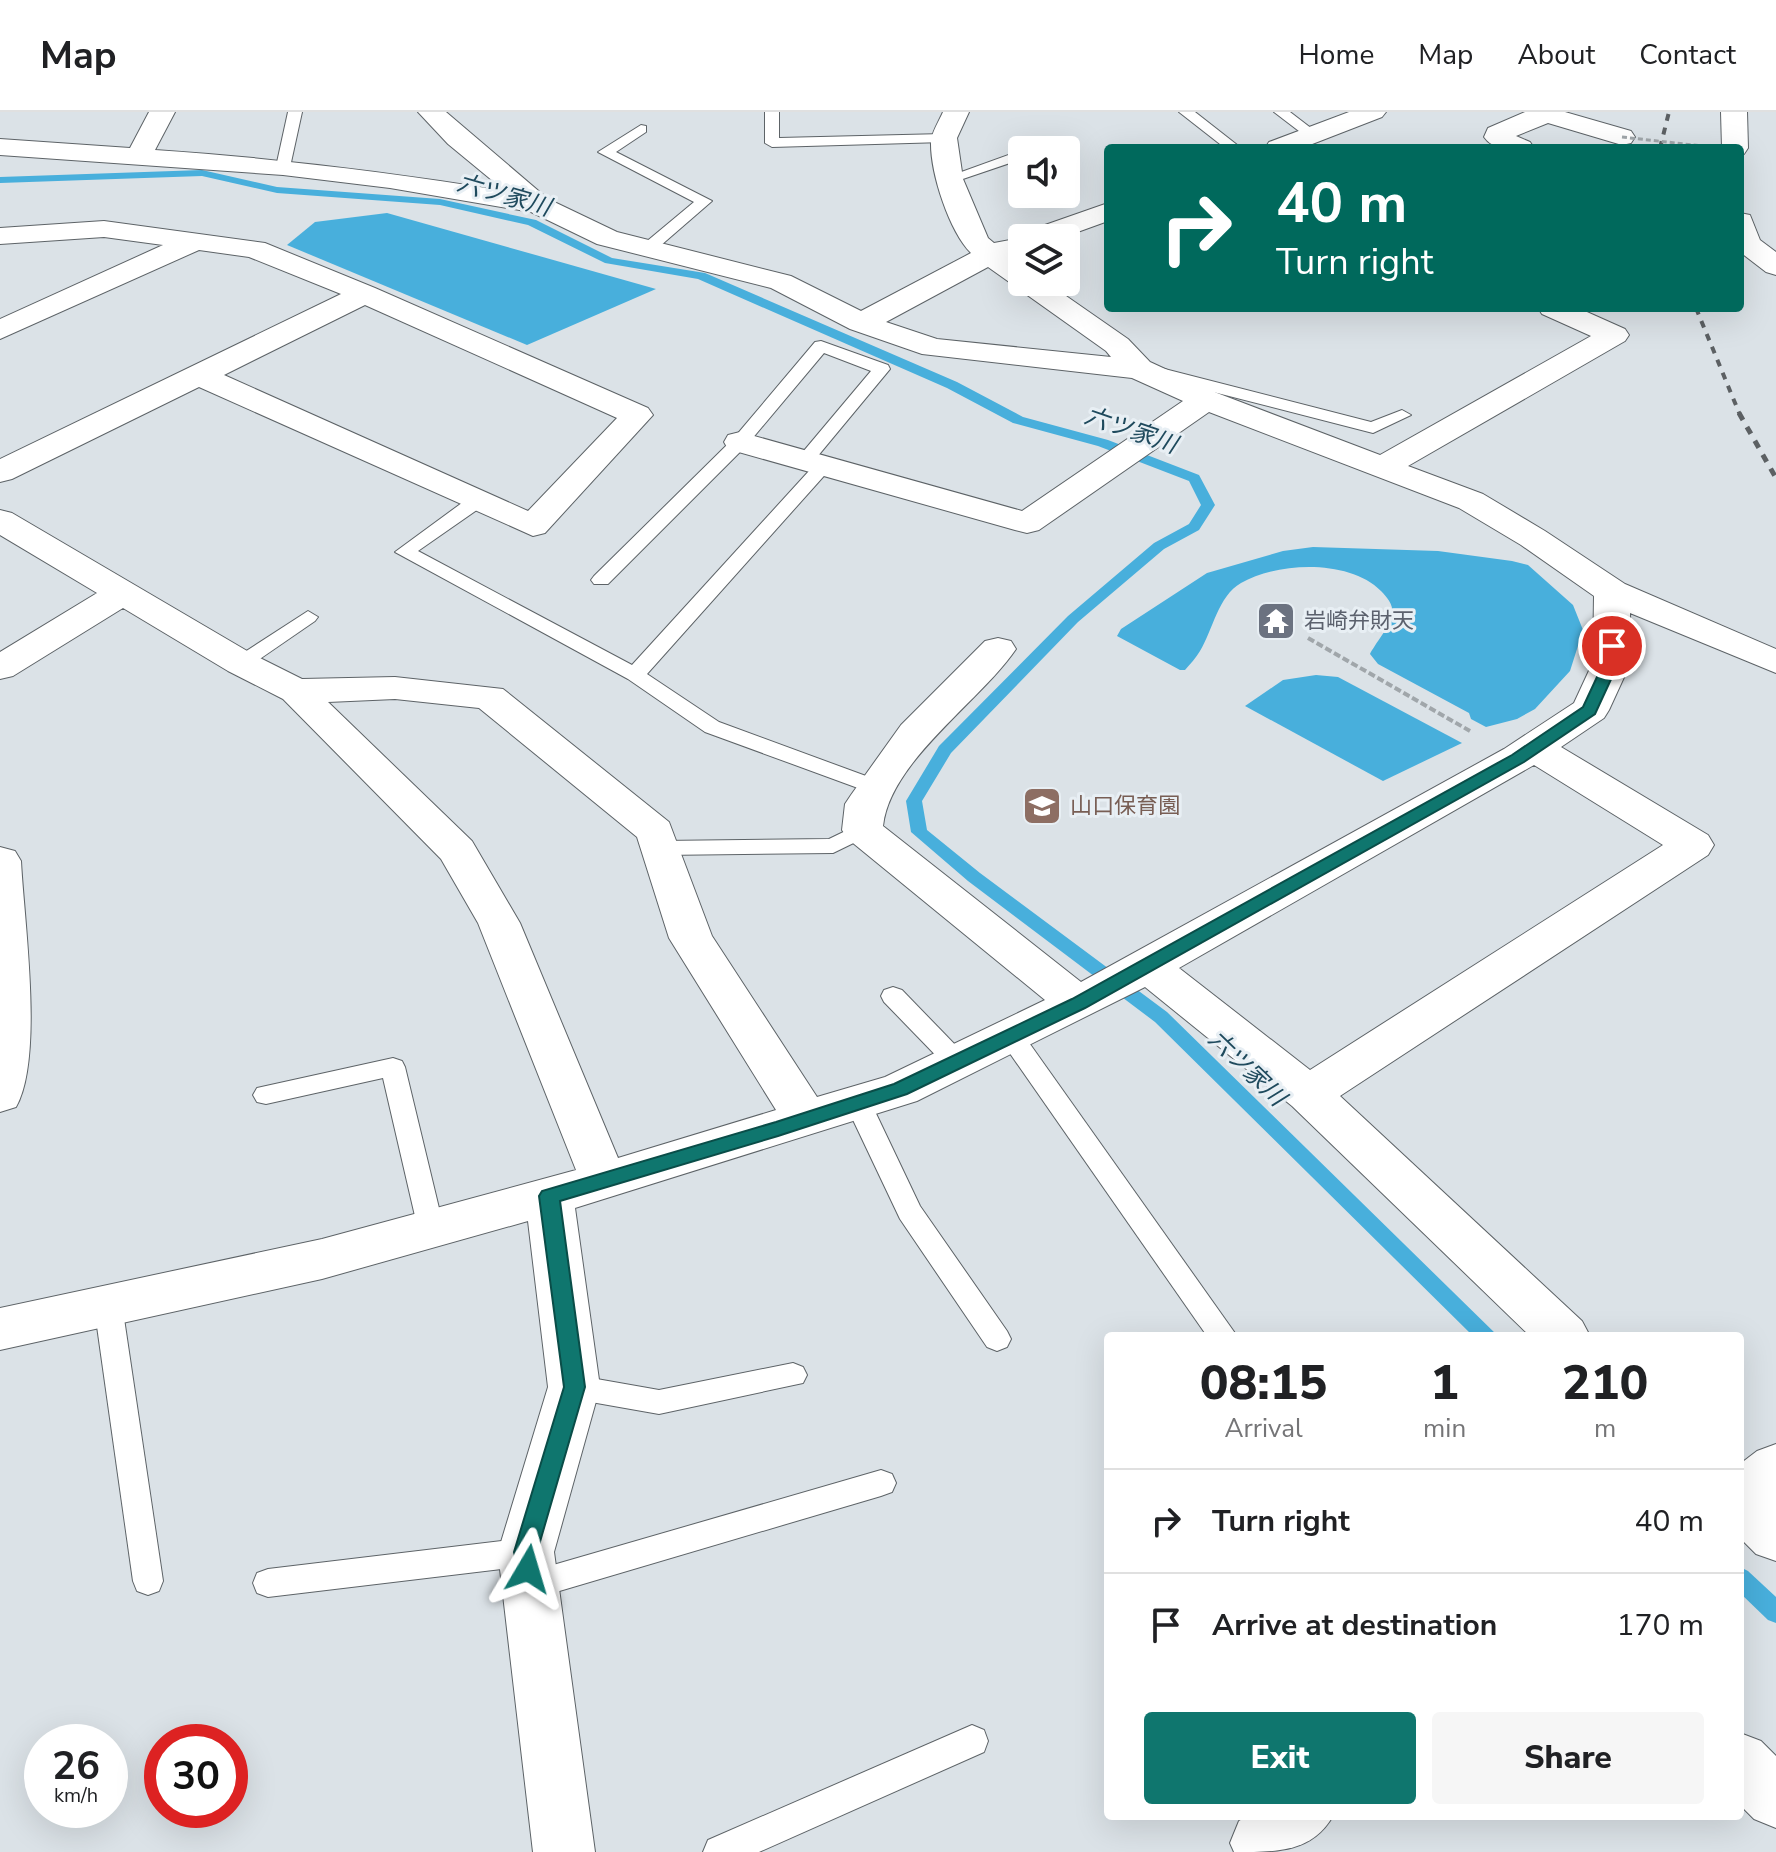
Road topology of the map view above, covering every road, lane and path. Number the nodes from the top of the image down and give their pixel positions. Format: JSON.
{"nodes":[{"id":1,"x":162,"y":112,"type":"edge"},
{"id":2,"x":295,"y":112,"type":"edge"},
{"id":3,"x":431,"y":112,"type":"edge"},
{"id":4,"x":772,"y":112,"type":"edge"},
{"id":5,"x":956,"y":112,"type":"edge"},
{"id":6,"x":1186,"y":112,"type":"edge"},
{"id":7,"x":1281,"y":112,"type":"edge"},
{"id":8,"x":1373,"y":112,"type":"edge"},
{"id":9,"x":1734,"y":112,"type":"edge"},
{"id":10,"x":1542,"y":114,"type":"edge"},
{"id":11,"x":641,"y":129,"type":"dead end"},
{"id":12,"x":1320,"y":132,"type":"junction"},
{"id":13,"x":1622,"y":137,"type":"joint"},
{"id":14,"x":944,"y":138,"type":"junction"},
{"id":15,"x":1355,"y":142,"type":"dead end"},
{"id":16,"x":1229,"y":144,"type":"edge"},
{"id":17,"x":1288,"y":144,"type":"edge"},
{"id":18,"x":1512,"y":144,"type":"edge"},
{"id":19,"x":1684,"y":144,"type":"edge"},
{"id":20,"x":1735,"y":144,"type":"edge"},
{"id":21,"x":0,"y":147,"type":"edge"},
{"id":22,"x":139,"y":156,"type":"junction"},
{"id":23,"x":1008,"y":159,"type":"edge"},
{"id":24,"x":283,"y":167,"type":"junction"},
{"id":25,"x":949,"y":179,"type":"junction"},
{"id":26,"x":538,"y":205,"type":"junction"},
{"id":27,"x":1104,"y":212,"type":"edge"},
{"id":28,"x":1073,"y":224,"type":"edge"},
{"id":29,"x":1744,"y":234,"type":"edge"},
{"id":30,"x":0,"y":236,"type":"edge"},
{"id":31,"x":199,"y":239,"type":"junction"},
{"id":32,"x":1008,"y":248,"type":"edge"},
{"id":33,"x":646,"y":250,"type":"junction"},
{"id":34,"x":989,"y":255,"type":"junction"},
{"id":35,"x":1776,"y":266,"type":"edge"},
{"id":36,"x":1008,"y":268,"type":"edge"},
{"id":37,"x":365,"y":294,"type":"junction"},
{"id":38,"x":1047,"y":296,"type":"edge"},
{"id":39,"x":1562,"y":312,"type":"edge"},
{"id":40,"x":861,"y":323,"type":"junction"},
{"id":41,"x":0,"y":330,"type":"edge"},
{"id":42,"x":1139,"y":369,"type":"junction"},
{"id":43,"x":199,"y":375,"type":"junction"},
{"id":44,"x":1206,"y":400,"type":"junction"},
{"id":45,"x":1402,"y":415,"type":"dead end"},
{"id":46,"x":740,"y":442,"type":"junction"},
{"id":47,"x":815,"y":461,"type":"junction"},
{"id":48,"x":1382,"y":467,"type":"junction"},
{"id":49,"x":0,"y":472,"type":"edge"},
{"id":50,"x":477,"y":501,"type":"junction"},
{"id":51,"x":0,"y":520,"type":"edge"},
{"id":52,"x":601,"y":580,"type":"dead end"},
{"id":53,"x":1612,"y":592,"type":"junction"},
{"id":54,"x":122,"y":593,"type":"junction"},
{"id":55,"x":308,"y":617,"type":"dead end"},
{"id":56,"x":1308,"y":638,"type":"dead end"},
{"id":57,"x":998,"y":649,"type":"dead end"},
{"id":58,"x":1776,"y":662,"type":"edge"},
{"id":59,"x":241,"y":663,"type":"junction"},
{"id":60,"x":0,"y":668,"type":"edge"},
{"id":61,"x":635,"y":675,"type":"junction"},
{"id":62,"x":296,"y":691,"type":"junction"},
{"id":63,"x":1526,"y":752,"type":"junction"},
{"id":64,"x":877,"y":788,"type":"junction"},
{"id":65,"x":862,"y":830,"type":"junction"},
{"id":66,"x":661,"y":848,"type":"junction"},
{"id":67,"x":0,"y":861,"type":"edge"},
{"id":68,"x":1146,"y":966,"type":"junction"},
{"id":69,"x":893,"y":996,"type":"dead end"},
{"id":70,"x":1081,"y":1002,"type":"junction"},
{"id":71,"x":1011,"y":1036,"type":"junction"},
{"id":72,"x":957,"y":1062,"type":"junction"},
{"id":73,"x":1308,"y":1094,"type":"junction"},
{"id":74,"x":0,"y":1095,"type":"edge"},
{"id":75,"x":266,"y":1095,"type":"dead end"},
{"id":76,"x":858,"y":1103,"type":"junction"},
{"id":77,"x":807,"y":1120,"type":"junction"},
{"id":78,"x":604,"y":1181,"type":"junction"},
{"id":79,"x":549,"y":1196,"type":"junction"},
{"id":80,"x":431,"y":1229,"type":"junction"},
{"id":81,"x":108,"y":1305,"type":"junction"},
{"id":82,"x":0,"y":1329,"type":"edge"},
{"id":83,"x":1220,"y":1332,"type":"edge"},
{"id":84,"x":1560,"y":1332,"type":"edge"},
{"id":85,"x":997,"y":1339,"type":"dead end"},
{"id":86,"x":793,"y":1375,"type":"dead end"},
{"id":87,"x":574,"y":1387,"type":"junction"},
{"id":88,"x":1776,"y":1468,"type":"edge"},
{"id":89,"x":881,"y":1483,"type":"dead end"},
{"id":90,"x":1744,"y":1493,"type":"edge"},
{"id":91,"x":1744,"y":1506,"type":"edge"},
{"id":92,"x":1776,"y":1536,"type":"edge"},
{"id":93,"x":528,"y":1569,"type":"junction"},
{"id":94,"x":148,"y":1581,"type":"dead end"},
{"id":95,"x":268,"y":1583,"type":"dead end"},
{"id":96,"x":972,"y":1741,"type":"dead end"},
{"id":97,"x":1744,"y":1766,"type":"edge"},
{"id":98,"x":1776,"y":1798,"type":"edge"},
{"id":99,"x":1296,"y":1820,"type":"edge"},
{"id":100,"x":564,"y":1852,"type":"edge"},
{"id":101,"x":720,"y":1852,"type":"edge"},
{"id":102,"x":1268,"y":1852,"type":"edge"}],
"edges":[{"from":1,"to":22,"type":"street"},
{"from":2,"to":24,"type":"lane"},
{"from":3,"to":26,"type":"street"},
{"from":4,"to":14,"type":"lane"},
{"from":5,"to":14,"type":"street"},
{"from":6,"to":16,"type":"lane"},
{"from":7,"to":12,"type":"lane"},
{"from":8,"to":12,"type":"street"},
{"from":9,"to":20,"type":"street"},
{"from":10,"to":13,"type":"street"},
{"from":10,"to":18,"type":"street"},
{"from":11,"to":33,"type":"lane"},
{"from":12,"to":15,"type":"street"},
{"from":12,"to":17,"type":"street"},
{"from":13,"to":19,"type":"path","bridge":true},
{"from":14,"to":25,"type":"street"},
{"from":21,"to":22,"type":"street"},
{"from":22,"to":24,"type":"street"},
{"from":23,"to":25,"type":"lane"},
{"from":24,"to":26,"type":"street"},
{"from":25,"to":34,"type":"street"},
{"from":26,"to":33,"type":"street"},
{"from":27,"to":28,"type":"street"},
{"from":29,"to":35,"type":"street"},
{"from":30,"to":31,"type":"street"},
{"from":31,"to":37,"type":"street"},
{"from":31,"to":41,"type":"street"},
{"from":32,"to":34,"type":"street"},
{"from":33,"to":40,"type":"street"},
{"from":34,"to":36,"type":"street"},
{"from":34,"to":40,"type":"street"},
{"from":37,"to":43,"type":"street"},
{"from":37,"to":50,"type":"street"},
{"from":38,"to":42,"type":"street"},
{"from":39,"to":48,"type":"street"},
{"from":40,"to":42,"type":"street"},
{"from":42,"to":44,"type":"street"},
{"from":42,"to":45,"type":"lane"},
{"from":43,"to":49,"type":"street"},
{"from":43,"to":50,"type":"street"},
{"from":44,"to":47,"type":"street"},
{"from":44,"to":48,"type":"street"},
{"from":46,"to":47,"type":"street"},
{"from":46,"to":47,"type":"lane"},
{"from":46,"to":52,"type":"lane"},
{"from":47,"to":61,"type":"lane"},
{"from":48,"to":53,"type":"street"},
{"from":50,"to":61,"type":"lane"},
{"from":51,"to":54,"type":"street"},
{"from":53,"to":58,"type":"street"},
{"from":53,"to":63,"type":"street"},
{"from":54,"to":59,"type":"street"},
{"from":54,"to":60,"type":"street"},
{"from":55,"to":59,"type":"lane"},
{"from":56,"to":63,"type":"path"},
{"from":57,"to":64,"type":"street"},
{"from":59,"to":62,"type":"street"},
{"from":61,"to":64,"type":"lane"},
{"from":62,"to":66,"type":"street"},
{"from":62,"to":78,"type":"street"},
{"from":63,"to":68,"type":"street"},
{"from":63,"to":73,"type":"street"},
{"from":64,"to":65,"type":"street"},
{"from":65,"to":66,"type":"lane"},
{"from":65,"to":70,"type":"street"},
{"from":66,"to":77,"type":"street"},
{"from":67,"to":74,"type":"street"},
{"from":68,"to":70,"type":"street"},
{"from":68,"to":73,"type":"street"},
{"from":69,"to":72,"type":"lane"},
{"from":70,"to":71,"type":"street"},
{"from":71,"to":72,"type":"street"},
{"from":71,"to":83,"type":"lane"},
{"from":72,"to":76,"type":"street"},
{"from":73,"to":84,"type":"street"},
{"from":75,"to":80,"type":"lane"},
{"from":76,"to":77,"type":"street"},
{"from":76,"to":85,"type":"lane"},
{"from":77,"to":78,"type":"street"},
{"from":78,"to":79,"type":"street"},
{"from":79,"to":80,"type":"street"},
{"from":79,"to":87,"type":"street"},
{"from":80,"to":81,"type":"street"},
{"from":81,"to":82,"type":"street"},
{"from":81,"to":94,"type":"lane"},
{"from":86,"to":87,"type":"lane"},
{"from":87,"to":93,"type":"street"},
{"from":88,"to":90,"type":"street"},
{"from":89,"to":93,"type":"lane"},
{"from":91,"to":92,"type":"street"},
{"from":93,"to":95,"type":"lane"},
{"from":93,"to":100,"type":"street"},
{"from":96,"to":101,"type":"lane"},
{"from":97,"to":98,"type":"street"},
{"from":99,"to":102,"type":"street"}]}
